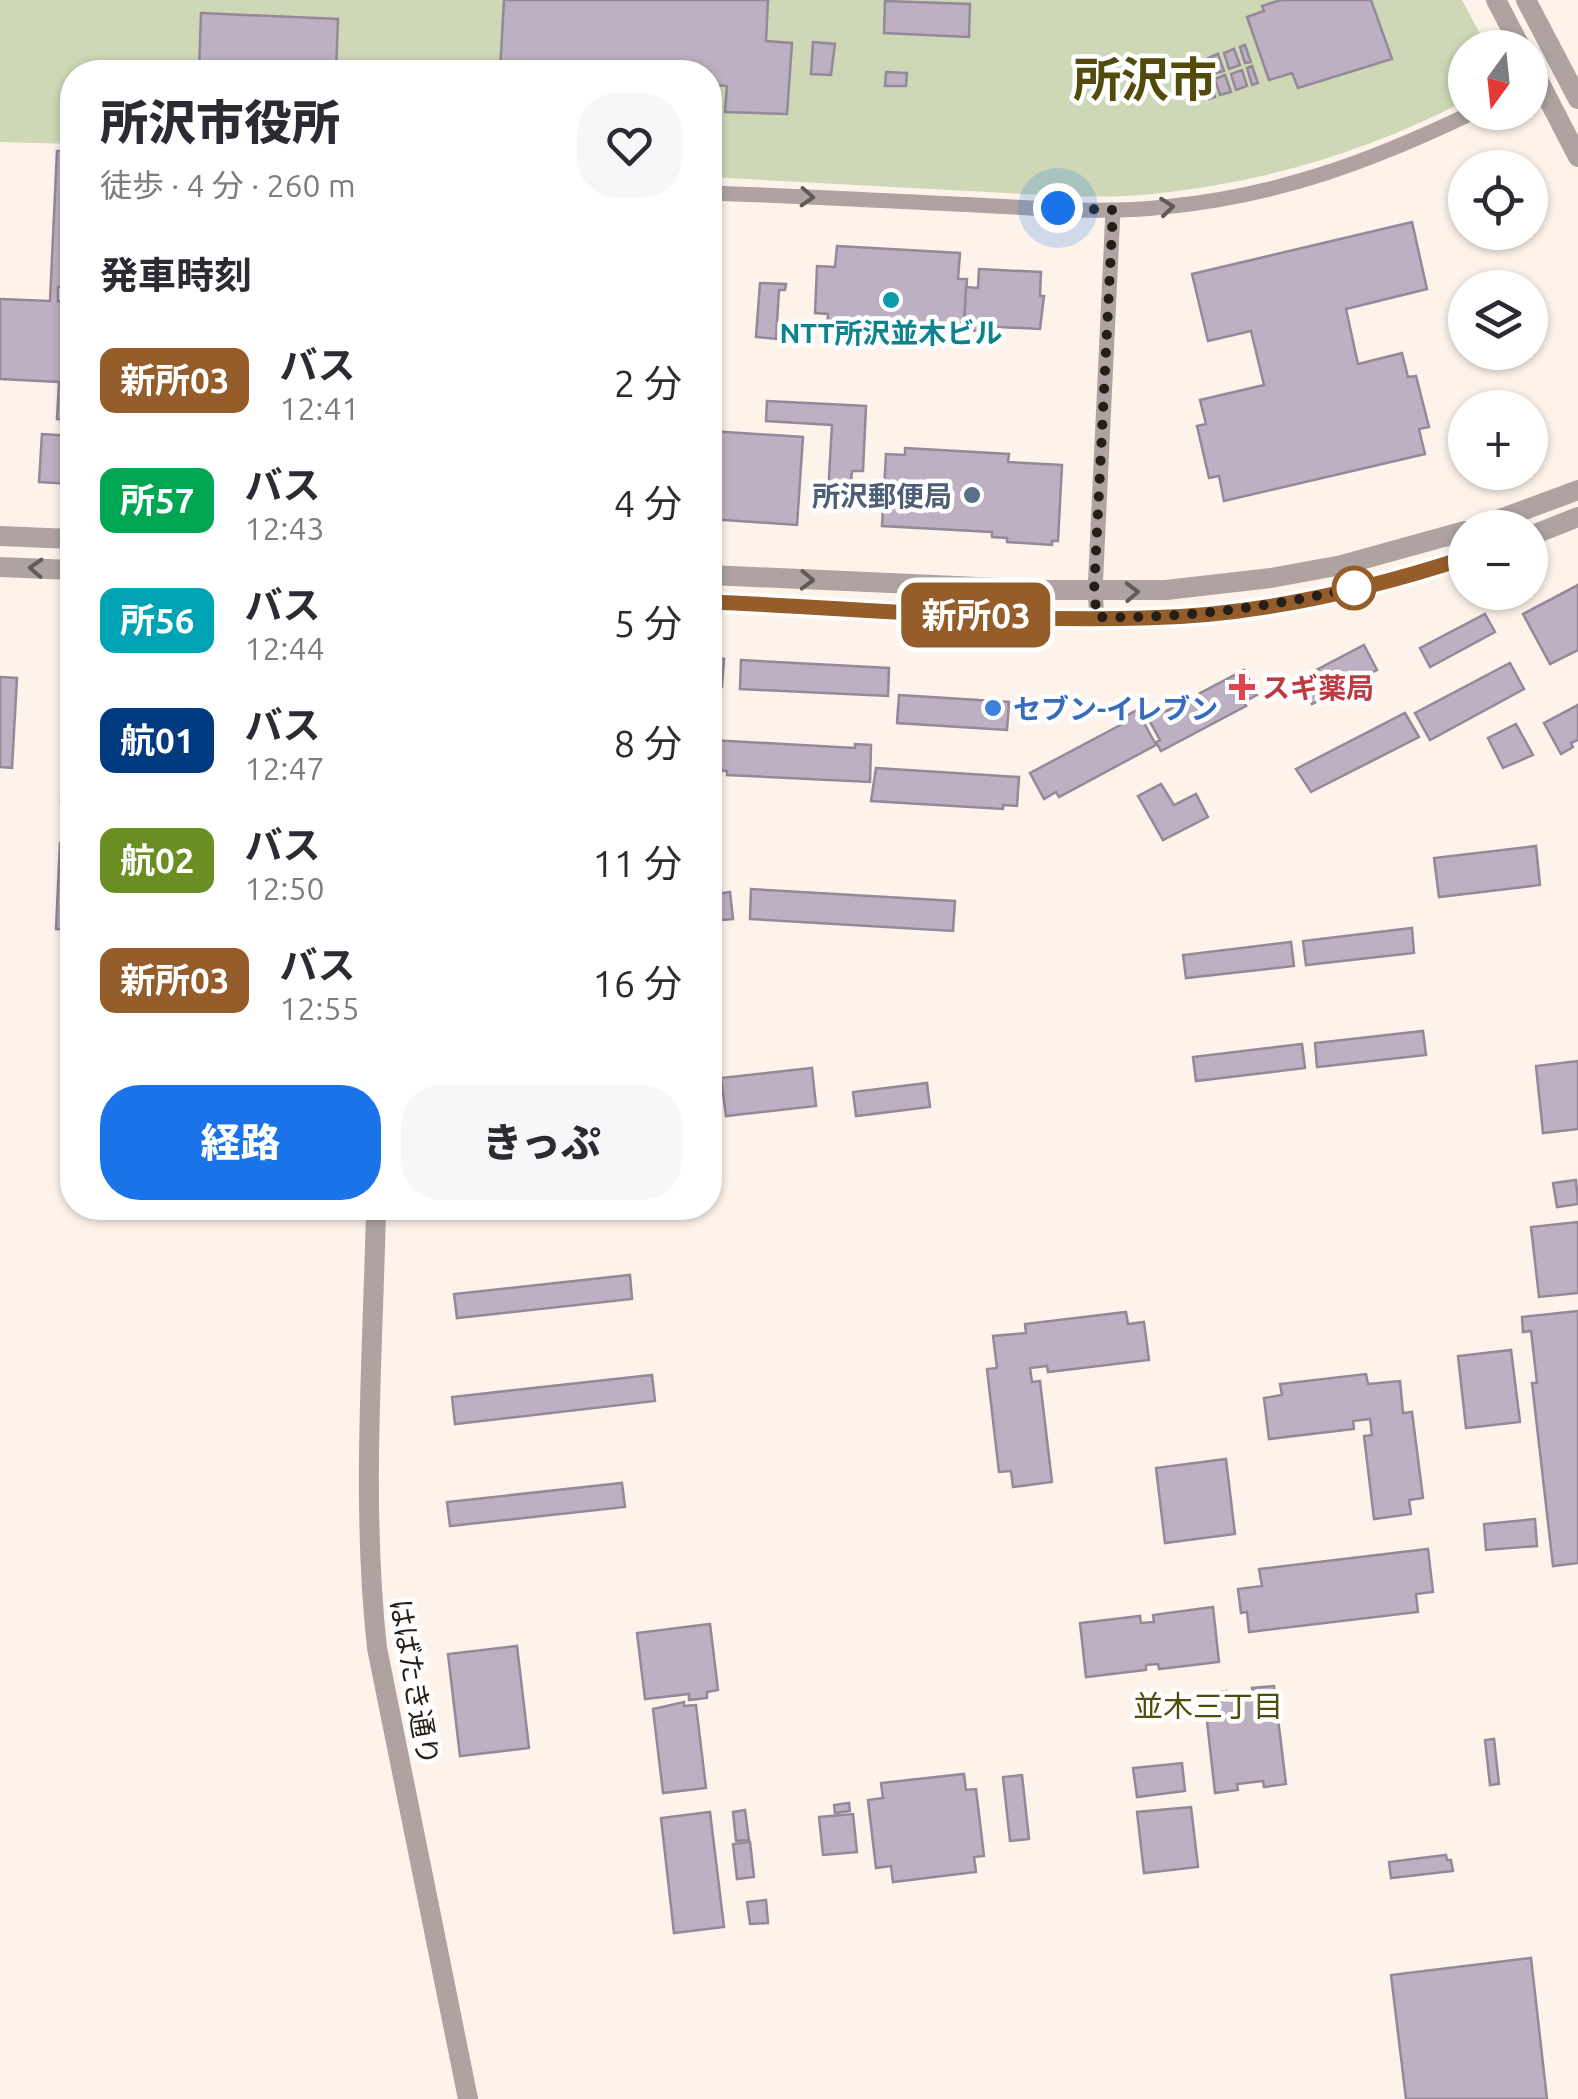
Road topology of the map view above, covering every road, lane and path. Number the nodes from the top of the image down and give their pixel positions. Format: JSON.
{"nodes":[{"id":1,"x":1496,"y":0,"type":"edge"},
{"id":2,"x":1526,"y":0,"type":"edge"},
{"id":3,"x":1512,"y":30,"type":"edge"},
{"id":4,"x":1564,"y":72,"type":"junction"},
{"id":5,"x":1548,"y":75,"type":"edge"},
{"id":6,"x":1578,"y":98,"type":"edge"},
{"id":7,"x":1548,"y":104,"type":"edge"},
{"id":8,"x":1448,"y":125,"type":"edge"},
{"id":9,"x":1578,"y":157,"type":"edge"},
{"id":10,"x":722,"y":193,"type":"edge"},
{"id":11,"x":1113,"y":210,"type":"junction"},
{"id":12,"x":1578,"y":490,"type":"edge"},
{"id":13,"x":1524,"y":510,"type":"edge"},
{"id":14,"x":1578,"y":517,"type":"edge"},
{"id":15,"x":1548,"y":529,"type":"edge"},
{"id":16,"x":0,"y":536,"type":"edge"},
{"id":17,"x":1448,"y":536,"type":"edge"},
{"id":18,"x":60,"y":538,"type":"edge"},
{"id":19,"x":1448,"y":563,"type":"edge"},
{"id":20,"x":0,"y":566,"type":"edge"},
{"id":21,"x":60,"y":569,"type":"edge"},
{"id":22,"x":722,"y":576,"type":"edge"},
{"id":23,"x":1094,"y":592,"type":"junction"},
{"id":24,"x":722,"y":603,"type":"edge"},
{"id":25,"x":1097,"y":617,"type":"junction"},
{"id":26,"x":376,"y":1220,"type":"edge"},
{"id":27,"x":468,"y":2099,"type":"edge"}],
"edges":[{"from":1,"to":3,"type":"street"},
{"from":2,"to":4,"type":"street"},
{"from":4,"to":5,"type":"street"},
{"from":4,"to":6,"type":"street"},
{"from":7,"to":9,"type":"street"},
{"from":11,"to":8,"type":"street","one_way":true},
{"from":10,"to":11,"type":"street","one_way":true},
{"from":11,"to":23,"type":"street"},
{"from":12,"to":13,"type":"street"},
{"from":14,"to":15,"type":"street"},
{"from":16,"to":18,"type":"street"},
{"from":23,"to":17,"type":"street","one_way":true},
{"from":19,"to":25,"type":"street"},
{"from":21,"to":20,"type":"street","one_way":true},
{"from":22,"to":23,"type":"street","one_way":true},
{"from":23,"to":25,"type":"street"},
{"from":24,"to":25,"type":"street"},
{"from":26,"to":27,"type":"street","name":"はばたき通り"}]}
